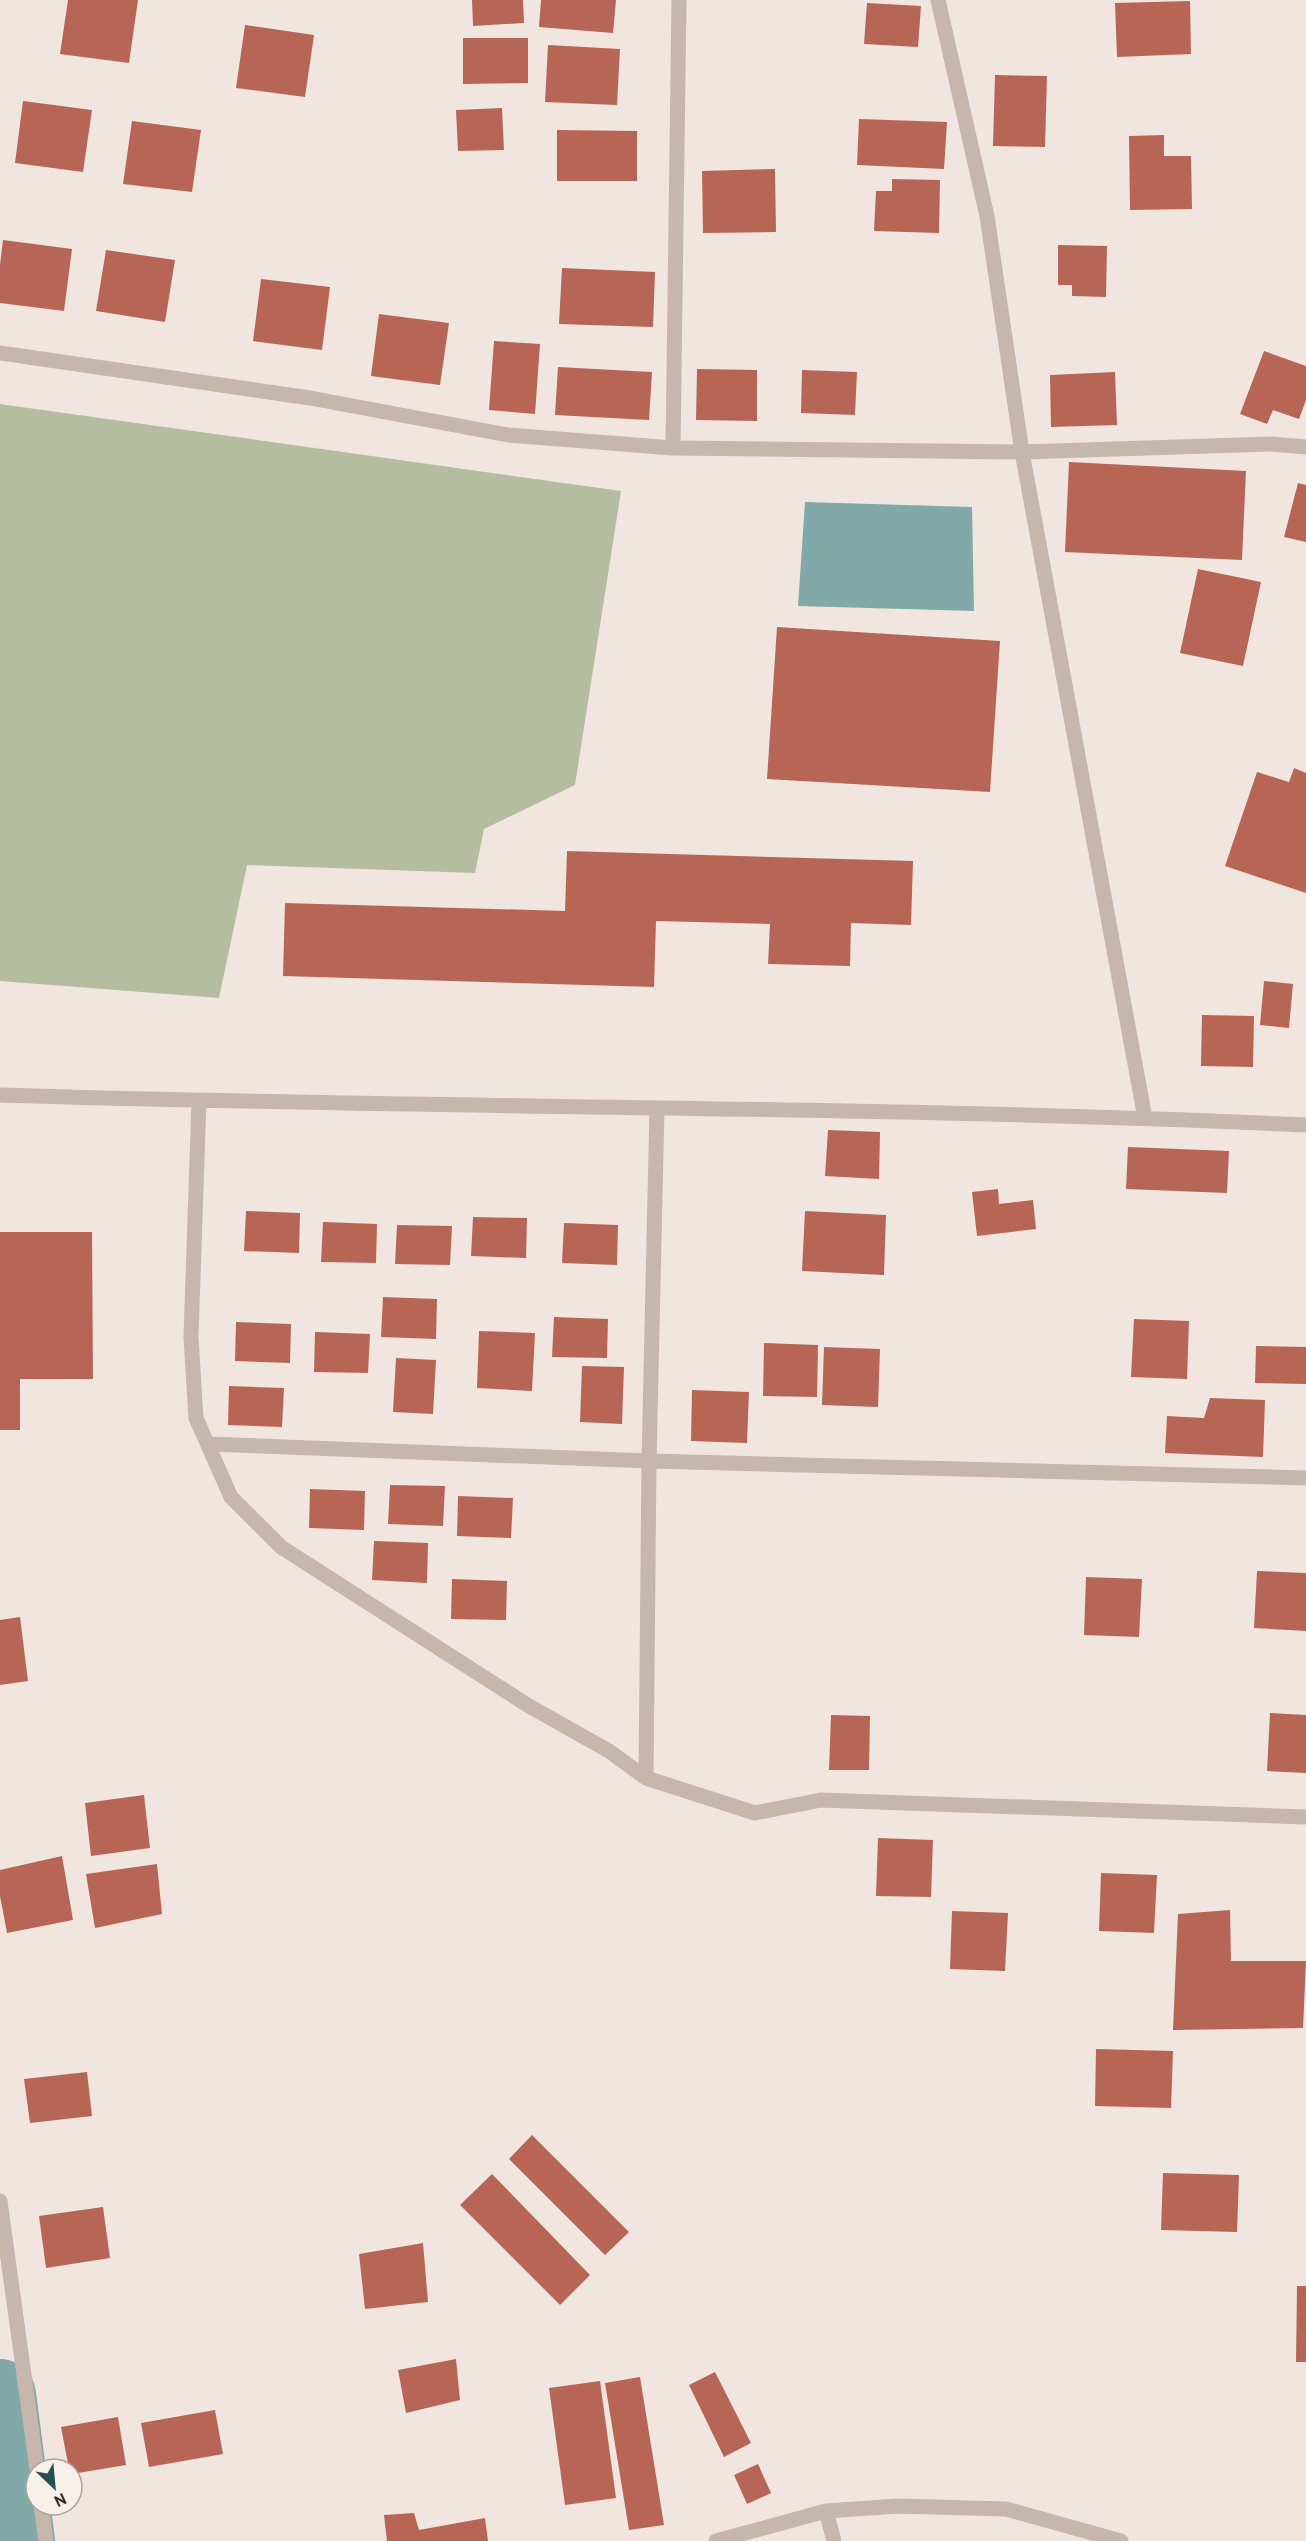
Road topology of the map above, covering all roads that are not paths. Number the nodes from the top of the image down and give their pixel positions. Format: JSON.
{"nodes":[{"id":1,"x":680,"y":0,"type":"edge"},
{"id":2,"x":938,"y":0,"type":"edge"},
{"id":3,"x":0,"y":353,"type":"edge"},
{"id":4,"x":1306,"y":447,"type":"edge"},
{"id":5,"x":673,"y":448,"type":"junction"},
{"id":6,"x":1022,"y":452,"type":"junction"},
{"id":7,"x":0,"y":1095,"type":"edge"},
{"id":8,"x":199,"y":1101,"type":"junction"},
{"id":9,"x":657,"y":1108,"type":"junction"},
{"id":10,"x":1145,"y":1118,"type":"junction"},
{"id":11,"x":1306,"y":1125,"type":"edge"},
{"id":12,"x":208,"y":1444,"type":"junction"},
{"id":13,"x":649,"y":1461,"type":"junction"},
{"id":14,"x":1306,"y":1478,"type":"edge"},
{"id":15,"x":646,"y":1778,"type":"junction"},
{"id":16,"x":1306,"y":1817,"type":"edge"},
{"id":17,"x":0,"y":2200,"type":"edge"},
{"id":18,"x":34,"y":2457,"type":"edge"},
{"id":19,"x":826,"y":2511,"type":"junction"},
{"id":20,"x":43,"y":2517,"type":"edge"},
{"id":21,"x":46,"y":2541,"type":"edge"},
{"id":22,"x":716,"y":2541,"type":"edge"},
{"id":23,"x":834,"y":2541,"type":"edge"},
{"id":24,"x":1121,"y":2541,"type":"edge"}],
"edges":[{"from":1,"to":5,"type":"street"},
{"from":2,"to":6,"type":"street"},
{"from":3,"to":5,"type":"street"},
{"from":4,"to":6,"type":"street"},
{"from":5,"to":6,"type":"street"},
{"from":6,"to":10,"type":"street"},
{"from":7,"to":8,"type":"street"},
{"from":8,"to":9,"type":"street"},
{"from":8,"to":12,"type":"street"},
{"from":9,"to":10,"type":"street"},
{"from":9,"to":13,"type":"street"},
{"from":10,"to":11,"type":"street"},
{"from":12,"to":13,"type":"street"},
{"from":12,"to":15,"type":"street"},
{"from":13,"to":14,"type":"street"},
{"from":13,"to":15,"type":"street"},
{"from":15,"to":16,"type":"street"},
{"from":17,"to":18,"type":"street"},
{"from":19,"to":22,"type":"street"},
{"from":19,"to":23,"type":"street"},
{"from":19,"to":24,"type":"street"},
{"from":20,"to":21,"type":"street"}]}
